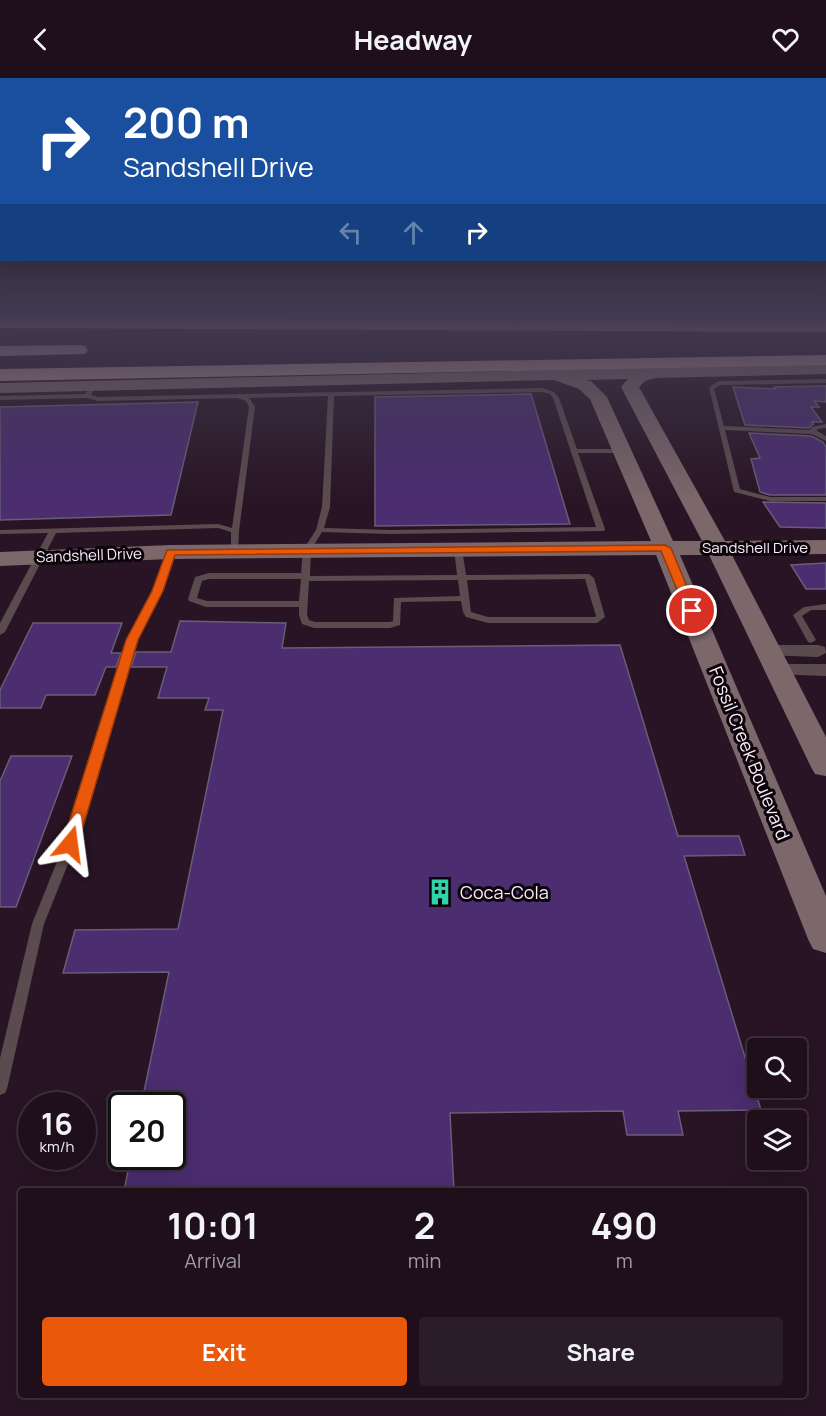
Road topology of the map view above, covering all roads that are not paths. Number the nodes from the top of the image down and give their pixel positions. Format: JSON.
{"nodes":[{"id":1,"x":355,"y":375,"type":"edge"},
{"id":2,"x":356,"y":375,"type":"edge"},
{"id":3,"x":440,"y":375,"type":"edge"},
{"id":4,"x":549,"y":375,"type":"edge"},
{"id":5,"x":645,"y":375,"type":"edge"},
{"id":6,"x":537,"y":376,"type":"junction"},
{"id":7,"x":0,"y":381,"type":"edge"},
{"id":8,"x":826,"y":381,"type":"edge"},
{"id":9,"x":0,"y":388,"type":"edge"},
{"id":10,"x":90,"y":391,"type":"junction"},
{"id":11,"x":331,"y":393,"type":"junction"},
{"id":12,"x":238,"y":396,"type":"junction"},
{"id":13,"x":0,"y":399,"type":"edge"},
{"id":14,"x":826,"y":426,"type":"edge"},
{"id":15,"x":723,"y":428,"type":"junction"},
{"id":16,"x":813,"y":432,"type":"junction"},
{"id":17,"x":826,"y":439,"type":"edge"},
{"id":18,"x":574,"y":451,"type":"junction"},
{"id":19,"x":622,"y":451,"type":"junction"},
{"id":20,"x":826,"y":499,"type":"edge"},
{"id":21,"x":320,"y":530,"type":"junction"},
{"id":22,"x":53,"y":531,"type":"junction"},
{"id":23,"x":0,"y":532,"type":"edge"},
{"id":24,"x":235,"y":541,"type":"junction"},
{"id":25,"x":826,"y":546,"type":"edge"},
{"id":26,"x":665,"y":548,"type":"junction"},
{"id":27,"x":717,"y":548,"type":"junction"},
{"id":28,"x":458,"y":549,"type":"junction"},
{"id":29,"x":307,"y":550,"type":"junction"},
{"id":30,"x":171,"y":552,"type":"junction"},
{"id":31,"x":42,"y":556,"type":"junction"},
{"id":32,"x":0,"y":559,"type":"edge"},
{"id":33,"x":305,"y":577,"type":"junction"},
{"id":34,"x":462,"y":577,"type":"junction"},
{"id":35,"x":465,"y":598,"type":"junction"},
{"id":36,"x":303,"y":604,"type":"junction"},
{"id":37,"x":826,"y":607,"type":"edge"},
{"id":38,"x":0,"y":630,"type":"edge"},
{"id":39,"x":820,"y":657,"type":"edge"},
{"id":40,"x":772,"y":661,"type":"junction"},
{"id":41,"x":826,"y":767,"type":"edge"},
{"id":42,"x":826,"y":939,"type":"edge"},
{"id":43,"x":0,"y":1089,"type":"edge"}],
"edges":[{"from":1,"to":10,"type":"main road"},
{"from":2,"to":7,"type":"highway"},
{"from":3,"to":6,"type":"main road"},
{"from":4,"to":6,"type":"main road"},
{"from":5,"to":27,"type":"main road"},
{"from":6,"to":19,"type":"main road","name":"Fossil Creek Boulevard"},
{"from":8,"to":15,"type":"lane"},
{"from":9,"to":10,"type":"main road"},
{"from":10,"to":12,"type":"lane"},
{"from":10,"to":13,"type":"lane"},
{"from":11,"to":12,"type":"lane"},
{"from":11,"to":18,"type":"lane"},
{"from":11,"to":21,"type":"lane"},
{"from":12,"to":24,"type":"lane"},
{"from":14,"to":16,"type":"lane"},
{"from":15,"to":16,"type":"lane"},
{"from":15,"to":20,"type":"lane"},
{"from":16,"to":17,"type":"lane"},
{"from":18,"to":19,"type":"lane"},
{"from":18,"to":21,"type":"lane"},
{"from":19,"to":26,"type":"main road","name":"Fossil Creek Boulevard"},
{"from":21,"to":29,"type":"lane"},
{"from":22,"to":23,"type":"lane"},
{"from":22,"to":24,"type":"lane"},
{"from":22,"to":31,"type":"lane"},
{"from":24,"to":29,"type":"main road","name":"Sandshell Drive"},
{"from":24,"to":30,"type":"main road","name":"Sandshell Drive"},
{"from":25,"to":27,"type":"main road","name":"Sandshell Drive"},
{"from":26,"to":27,"type":"main road","name":"Sandshell Drive"},
{"from":26,"to":28,"type":"main road","name":"Sandshell Drive"},
{"from":26,"to":42,"type":"main road","name":"Fossil Creek Boulevard"},
{"from":27,"to":40,"type":"main road"},
{"from":28,"to":29,"type":"main road","name":"Sandshell Drive"},
{"from":28,"to":34,"type":"lane"},
{"from":29,"to":33,"type":"lane"},
{"from":30,"to":31,"type":"main road","name":"Sandshell Drive"},
{"from":30,"to":43,"type":"lane"},
{"from":31,"to":32,"type":"main road","name":"Sandshell Drive"},
{"from":31,"to":38,"type":"lane"},
{"from":33,"to":34,"type":"lane"},
{"from":33,"to":36,"type":"lane"},
{"from":33,"to":36,"type":"lane"},
{"from":34,"to":35,"type":"lane"},
{"from":34,"to":35,"type":"lane"},
{"from":35,"to":36,"type":"lane"},
{"from":37,"to":39,"type":"lane"},
{"from":39,"to":40,"type":"street"},
{"from":40,"to":41,"type":"main road"}]}
